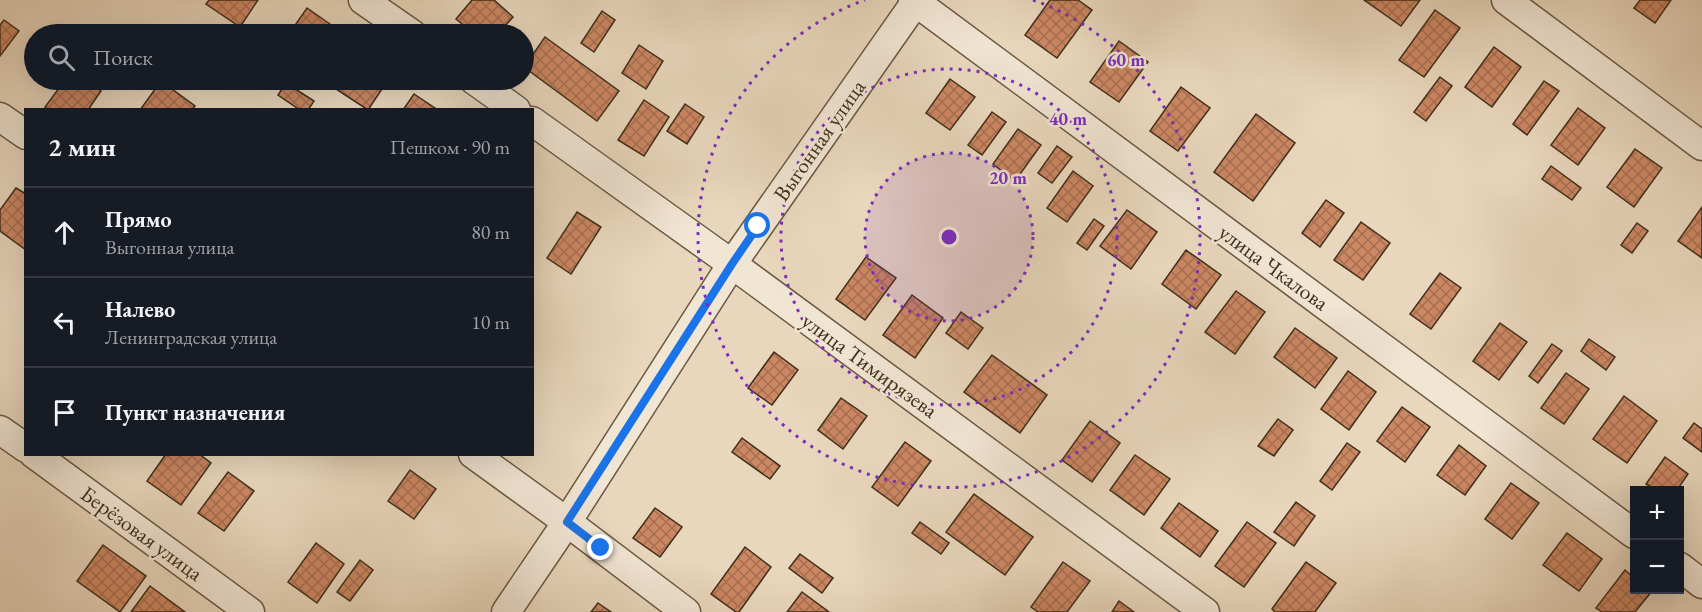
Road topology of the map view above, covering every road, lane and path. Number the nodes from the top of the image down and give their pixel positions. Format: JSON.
{"nodes":[{"id":1,"x":363,"y":0,"type":"edge"},
{"id":2,"x":1506,"y":0,"type":"edge"},
{"id":3,"x":915,"y":1,"type":"edge"},
{"id":4,"x":398,"y":24,"type":"edge"},
{"id":5,"x":488,"y":90,"type":"edge"},
{"id":6,"x":513,"y":108,"type":"edge"},
{"id":7,"x":0,"y":117,"type":"edge"},
{"id":8,"x":534,"y":122,"type":"edge"},
{"id":9,"x":24,"y":134,"type":"edge"},
{"id":10,"x":1702,"y":146,"type":"edge"},
{"id":11,"x":732,"y":264,"type":"junction"},
{"id":12,"x":0,"y":430,"type":"edge"},
{"id":13,"x":24,"y":447,"type":"edge"},
{"id":14,"x":37,"y":456,"type":"edge"},
{"id":15,"x":476,"y":456,"type":"edge"},
{"id":16,"x":567,"y":522,"type":"junction"},
{"id":17,"x":1630,"y":530,"type":"edge"},
{"id":18,"x":1684,"y":570,"type":"edge"},
{"id":19,"x":1702,"y":584,"type":"edge"},
{"id":20,"x":250,"y":612,"type":"edge"},
{"id":21,"x":506,"y":612,"type":"edge"},
{"id":22,"x":686,"y":612,"type":"edge"},
{"id":23,"x":1206,"y":612,"type":"edge"}],
"edges":[{"from":1,"to":4,"type":"street"},
{"from":2,"to":10,"type":"street"},
{"from":3,"to":11,"type":"street","name":"Выгонная улица"},
{"from":3,"to":17,"type":"street","name":"улица Чкалова"},
{"from":5,"to":6,"type":"street"},
{"from":7,"to":9,"type":"street"},
{"from":8,"to":11,"type":"street","name":"улица Тимирязева"},
{"from":11,"to":16,"type":"street","name":"Выгонная улица"},
{"from":11,"to":23,"type":"street","name":"улица Тимирязева"},
{"from":12,"to":13,"type":"street"},
{"from":14,"to":20,"type":"street","name":"Берёзовая улица"},
{"from":15,"to":16,"type":"street"},
{"from":16,"to":21,"type":"street","name":"Выгонная улица"},
{"from":16,"to":22,"type":"street"},
{"from":18,"to":19,"type":"street"}]}
